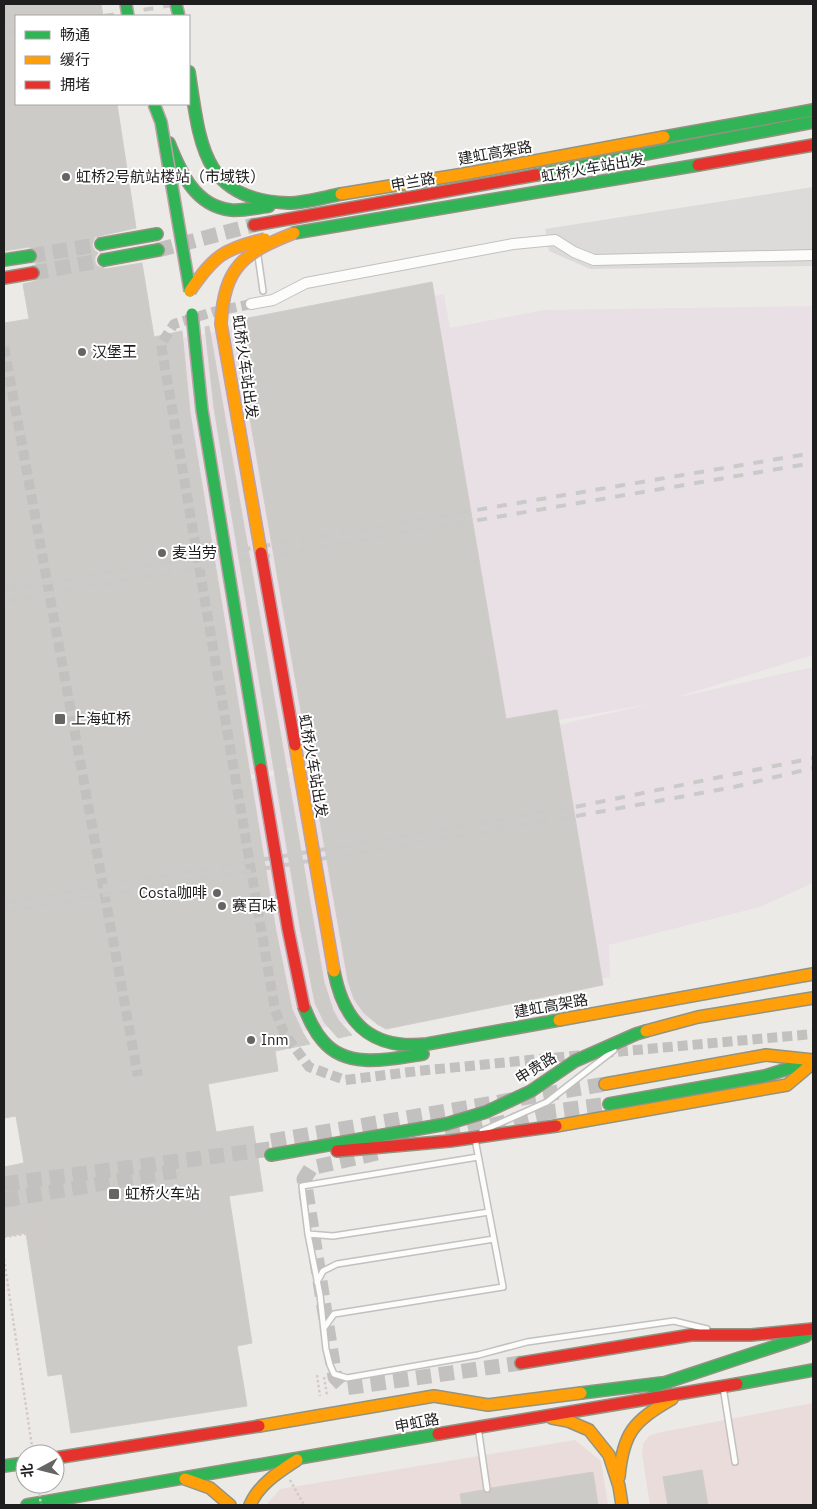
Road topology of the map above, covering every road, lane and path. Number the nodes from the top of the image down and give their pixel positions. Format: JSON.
{"nodes":[{"id":1,"x":190,"y":78,"type":"edge"},
{"id":2,"x":154,"y":105,"type":"edge"},
{"id":3,"x":813,"y":110,"type":"edge"},
{"id":4,"x":161,"y":122,"type":"junction"},
{"id":5,"x":813,"y":122,"type":"edge"},
{"id":6,"x":813,"y":146,"type":"edge"},
{"id":7,"x":290,"y":203,"type":"junction"},
{"id":8,"x":254,"y":225,"type":"joint"},
{"id":9,"x":294,"y":233,"type":"junction"},
{"id":10,"x":157,"y":234,"type":"dead end"},
{"id":11,"x":101,"y":244,"type":"tunnel mouth"},
{"id":12,"x":158,"y":250,"type":"tunnel mouth"},
{"id":13,"x":813,"y":255,"type":"edge"},
{"id":14,"x":30,"y":256,"type":"tunnel mouth"},
{"id":15,"x":4,"y":260,"type":"edge"},
{"id":16,"x":104,"y":260,"type":"tunnel mouth"},
{"id":17,"x":34,"y":273,"type":"tunnel mouth"},
{"id":18,"x":4,"y":278,"type":"edge"},
{"id":19,"x":190,"y":291,"type":"junction"},
{"id":20,"x":263,"y":291,"type":"dead end"},
{"id":21,"x":251,"y":304,"type":"tunnel mouth"},
{"id":22,"x":334,"y":971,"type":"joint"},
{"id":23,"x":813,"y":974,"type":"edge"},
{"id":24,"x":813,"y":998,"type":"edge"},
{"id":25,"x":636,"y":1034,"type":"junction"},
{"id":26,"x":458,"y":1038,"type":"junction"},
{"id":27,"x":813,"y":1061,"type":"edge"},
{"id":28,"x":605,"y":1084,"type":"tunnel mouth"},
{"id":29,"x":609,"y":1104,"type":"tunnel mouth"},
{"id":30,"x":475,"y":1139,"type":"junction"},
{"id":31,"x":478,"y":1157,"type":"junction"},
{"id":32,"x":489,"y":1212,"type":"junction"},
{"id":33,"x":45,"y":1231,"type":"dead end"},
{"id":34,"x":308,"y":1234,"type":"junction"},
{"id":35,"x":4,"y":1237,"type":"edge"},
{"id":36,"x":494,"y":1239,"type":"junction"},
{"id":37,"x":4,"y":1259,"type":"edge"},
{"id":38,"x":317,"y":1282,"type":"junction"},
{"id":39,"x":324,"y":1328,"type":"junction"},
{"id":40,"x":813,"y":1329,"type":"edge"},
{"id":41,"x":813,"y":1333,"type":"edge"},
{"id":42,"x":732,"y":1335,"type":"junction"},
{"id":43,"x":521,"y":1364,"type":"tunnel mouth"},
{"id":44,"x":813,"y":1370,"type":"edge"},
{"id":45,"x":324,"y":1373,"type":"dead end"},
{"id":46,"x":317,"y":1375,"type":"dead end"},
{"id":47,"x":662,"y":1383,"type":"junction"},
{"id":48,"x":723,"y":1386,"type":"junction"},
{"id":49,"x":680,"y":1394,"type":"junction"},
{"id":50,"x":327,"y":1395,"type":"dead end"},
{"id":51,"x":320,"y":1396,"type":"dead end"},
{"id":52,"x":594,"y":1407,"type":"junction"},
{"id":53,"x":539,"y":1416,"type":"junction"},
{"id":54,"x":478,"y":1427,"type":"junction"},
{"id":55,"x":32,"y":1444,"type":"edge"},
{"id":56,"x":65,"y":1456,"type":"edge"},
{"id":57,"x":300,"y":1458,"type":"junction"},
{"id":58,"x":735,"y":1462,"type":"dead end"},
{"id":59,"x":285,"y":1469,"type":"junction"},
{"id":60,"x":183,"y":1478,"type":"junction"},
{"id":61,"x":618,"y":1486,"type":"junction"},
{"id":62,"x":487,"y":1489,"type":"dead end"},
{"id":63,"x":66,"y":1502,"type":"edge"},
{"id":64,"x":27,"y":1505,"type":"edge"},
{"id":65,"x":230,"y":1505,"type":"edge"},
{"id":66,"x":250,"y":1505,"type":"edge"},
{"id":67,"x":304,"y":1505,"type":"edge"},
{"id":68,"x":622,"y":1505,"type":"edge"}],
"edges":[{"from":1,"to":7,"type":"main road","name":"建虹高架路"},
{"from":2,"to":4,"type":"main road","bridge":true},
{"from":3,"to":7,"type":"main road","name":"建虹高架路"},
{"from":4,"to":7,"type":"main road","bridge":true},
{"from":4,"to":19,"type":"main road","bridge":true},
{"from":5,"to":8,"type":"main road","name":"申兰路"},
{"from":6,"to":9,"type":"main road","name":"虹桥火车站出发"},
{"from":8,"to":20,"type":"lane"},
{"from":9,"to":19,"type":"main road","bridge":true},
{"from":9,"to":22,"type":"main road","name":"虹桥火车站出发","bridge":true},
{"from":10,"to":11,"type":"main road"},
{"from":12,"to":16,"type":"main road"},
{"from":13,"to":21,"type":"street"},
{"from":14,"to":15,"type":"main road"},
{"from":17,"to":18,"type":"main road"},
{"from":19,"to":26,"type":"main road","bridge":true},
{"from":22,"to":26,"type":"main road","name":"建虹高架路"},
{"from":23,"to":26,"type":"main road","name":"建虹高架路"},
{"from":24,"to":25,"type":"main road","name":"申贵路"},
{"from":25,"to":30,"type":"lane"},
{"from":25,"to":30,"type":"main road","name":"申贵路"},
{"from":27,"to":28,"type":"main road"},
{"from":27,"to":29,"type":"main road"},
{"from":27,"to":30,"type":"main road"},
{"from":30,"to":31,"type":"lane"},
{"from":31,"to":32,"type":"lane"},
{"from":31,"to":34,"type":"lane"},
{"from":32,"to":34,"type":"lane"},
{"from":32,"to":36,"type":"lane"},
{"from":33,"to":35,"type":"path"},
{"from":34,"to":38,"type":"lane"},
{"from":36,"to":38,"type":"lane"},
{"from":36,"to":39,"type":"lane"},
{"from":37,"to":55,"type":"path"},
{"from":38,"to":39,"type":"lane"},
{"from":39,"to":42,"type":"lane"},
{"from":40,"to":42,"type":"main road"},
{"from":41,"to":47,"type":"main road"},
{"from":42,"to":43,"type":"main road"},
{"from":44,"to":48,"type":"main road","name":"申虹路"},
{"from":45,"to":50,"type":"path"},
{"from":46,"to":51,"type":"path"},
{"from":47,"to":52,"type":"main road"},
{"from":47,"to":56,"type":"main road"},
{"from":48,"to":49,"type":"main road","name":"申虹路"},
{"from":48,"to":58,"type":"lane"},
{"from":49,"to":52,"type":"main road","name":"申虹路"},
{"from":49,"to":61,"type":"main road"},
{"from":52,"to":53,"type":"main road","name":"申虹路"},
{"from":53,"to":54,"type":"main road","name":"申虹路"},
{"from":53,"to":61,"type":"main road"},
{"from":54,"to":57,"type":"main road","name":"申虹路"},
{"from":54,"to":62,"type":"lane"},
{"from":57,"to":59,"type":"main road"},
{"from":57,"to":60,"type":"main road","name":"申虹路"},
{"from":59,"to":66,"type":"main road"},
{"from":59,"to":67,"type":"path"},
{"from":60,"to":63,"type":"main road","name":"申虹路"},
{"from":60,"to":65,"type":"main road"},
{"from":61,"to":68,"type":"main road"},
{"from":63,"to":64,"type":"main road","name":"申虹路"}]}
